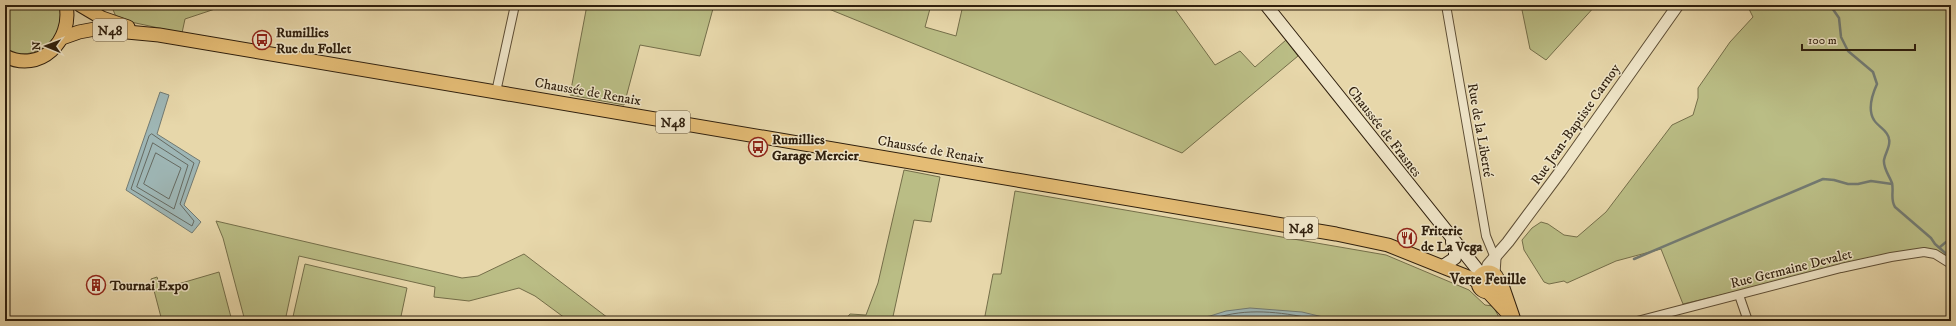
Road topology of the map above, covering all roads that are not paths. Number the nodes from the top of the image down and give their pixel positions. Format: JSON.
{"nodes":[{"id":1,"x":66,"y":5,"type":"edge"},
{"id":2,"x":80,"y":5,"type":"edge"},
{"id":3,"x":515,"y":5,"type":"edge"},
{"id":4,"x":1266,"y":5,"type":"edge"},
{"id":5,"x":1446,"y":5,"type":"edge"},
{"id":6,"x":1678,"y":5,"type":"edge"},
{"id":7,"x":159,"y":35,"type":"junction"},
{"id":8,"x":62,"y":38,"type":"junction"},
{"id":9,"x":6,"y":58,"type":"edge"},
{"id":10,"x":496,"y":92,"type":"junction"},
{"id":11,"x":1450,"y":237,"type":"junction"},
{"id":12,"x":1495,"y":258,"type":"junction"},
{"id":13,"x":1951,"y":264,"type":"edge"},
{"id":14,"x":1443,"y":266,"type":"junction"},
{"id":15,"x":1488,"y":277,"type":"junction"},
{"id":16,"x":1739,"y":295,"type":"junction"},
{"id":17,"x":1514,"y":320,"type":"edge"},
{"id":18,"x":1637,"y":321,"type":"edge"},
{"id":19,"x":1748,"y":321,"type":"edge"}],
"edges":[{"from":1,"to":8,"type":"main road"},
{"from":2,"to":7,"type":"main road","name":"Chaussée de Renaix","number":"N48"},
{"from":3,"to":10,"type":"street"},
{"from":4,"to":11,"type":"main road","name":"Chaussée de Frasnes"},
{"from":5,"to":12,"type":"street","name":"Rue de la Liberté"},
{"from":6,"to":12,"type":"street","name":"Rue Jean-Baptiste Carnoy"},
{"from":7,"to":8,"type":"main road","name":"Chaussée de Renaix","number":"N48"},
{"from":7,"to":10,"type":"main road","name":"Chaussée de Renaix","number":"N48"},
{"from":8,"to":9,"type":"main road"},
{"from":10,"to":14,"type":"main road","name":"Chaussée de Renaix","number":"N48"},
{"from":11,"to":14,"type":"main road"},
{"from":11,"to":15,"type":"main road","name":"Chaussée de Frasnes"},
{"from":12,"to":15,"type":"street"},
{"from":13,"to":16,"type":"street","name":"Rue Germaine Devalet"},
{"from":14,"to":15,"type":"main road","name":"Chaussée de Renaix","number":"N48"},
{"from":15,"to":17,"type":"main road","number":"N48"},
{"from":15,"to":17,"type":"main road","number":"N48"},
{"from":16,"to":18,"type":"street","name":"Rue Germaine Devalet"},
{"from":16,"to":19,"type":"street"}]}
